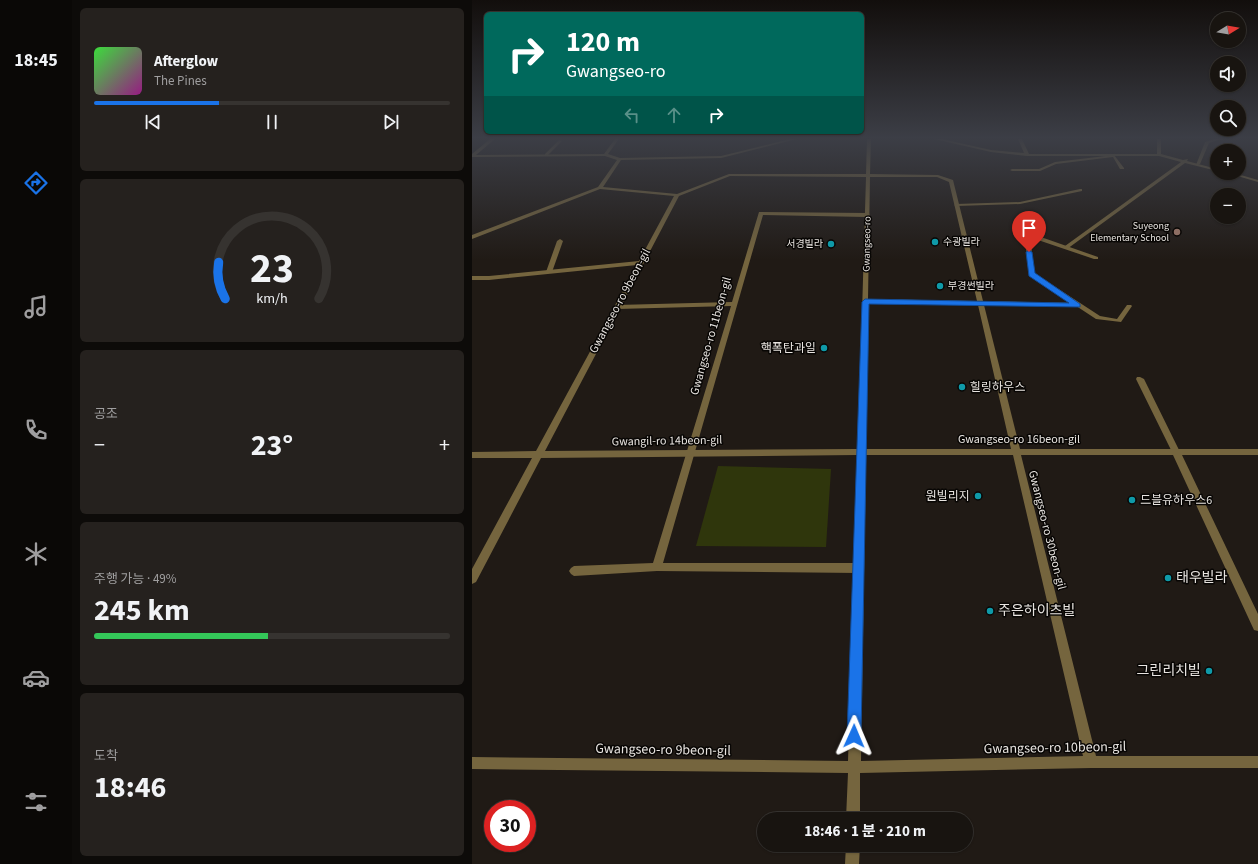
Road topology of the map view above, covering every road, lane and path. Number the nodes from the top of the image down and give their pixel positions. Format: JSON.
{"nodes":[{"id":1,"x":606,"y":179,"type":"edge"},
{"id":2,"x":718,"y":179,"type":"edge"},
{"id":3,"x":868,"y":179,"type":"edge"},
{"id":4,"x":946,"y":179,"type":"edge"},
{"id":5,"x":1160,"y":179,"type":"edge"},
{"id":6,"x":600,"y":188,"type":"junction"},
{"id":7,"x":1080,"y":190,"type":"dead end"},
{"id":8,"x":677,"y":195,"type":"junction"},
{"id":9,"x":956,"y":204,"type":"junction"},
{"id":10,"x":867,"y":215,"type":"junction"},
{"id":11,"x":472,"y":236,"type":"edge"},
{"id":12,"x":560,"y":241,"type":"dead end"},
{"id":13,"x":1067,"y":247,"type":"junction"},
{"id":14,"x":1096,"y":258,"type":"dead end"},
{"id":15,"x":640,"y":263,"type":"junction"},
{"id":16,"x":549,"y":272,"type":"junction"},
{"id":17,"x":472,"y":278,"type":"edge"},
{"id":18,"x":865,"y":302,"type":"junction"},
{"id":19,"x":980,"y":303,"type":"junction"},
{"id":20,"x":734,"y":304,"type":"junction"},
{"id":21,"x":1077,"y":305,"type":"junction"},
{"id":22,"x":1129,"y":306,"type":"dead end"},
{"id":23,"x":617,"y":307,"type":"junction"},
{"id":24,"x":1140,"y":379,"type":"dead end"},
{"id":25,"x":1016,"y":451,"type":"junction"},
{"id":26,"x":862,"y":452,"type":"junction"},
{"id":27,"x":1176,"y":452,"type":"junction"},
{"id":28,"x":1258,"y":452,"type":"edge"},
{"id":29,"x":690,"y":453,"type":"junction"},
{"id":30,"x":472,"y":455,"type":"edge"},
{"id":31,"x":538,"y":455,"type":"junction"},
{"id":32,"x":657,"y":567,"type":"junction"},
{"id":33,"x":859,"y":568,"type":"junction"},
{"id":34,"x":574,"y":570,"type":"dead end"},
{"id":35,"x":472,"y":579,"type":"edge"},
{"id":36,"x":1258,"y":626,"type":"edge"},
{"id":37,"x":1091,"y":762,"type":"junction"},
{"id":38,"x":1258,"y":762,"type":"edge"},
{"id":39,"x":472,"y":763,"type":"edge"},
{"id":40,"x":854,"y":767,"type":"junction"},
{"id":41,"x":853,"y":812,"type":"edge"},
{"id":42,"x":853,"y":852,"type":"edge"},
{"id":43,"x":852,"y":864,"type":"edge"}],
"edges":[{"from":1,"to":6,"type":"street"},
{"from":2,"to":8,"type":"street"},
{"from":3,"to":10,"type":"street","name":"Gwangseo-ro"},
{"from":4,"to":9,"type":"street","name":"Gwangseo-ro 30beon-gil"},
{"from":5,"to":13,"type":"street"},
{"from":6,"to":8,"type":"street"},
{"from":6,"to":11,"type":"street"},
{"from":7,"to":9,"type":"street"},
{"from":8,"to":15,"type":"street","name":"Gwangseo-ro 9beon-gil"},
{"from":9,"to":19,"type":"street","name":"Gwangseo-ro 30beon-gil"},
{"from":10,"to":18,"type":"street","name":"Gwangseo-ro"},
{"from":10,"to":20,"type":"street","name":"Gwangseo-ro 11beon-gil"},
{"from":12,"to":16,"type":"street"},
{"from":13,"to":14,"type":"street"},
{"from":13,"to":21,"type":"street"},
{"from":15,"to":16,"type":"street"},
{"from":15,"to":23,"type":"street","name":"Gwangseo-ro 9beon-gil"},
{"from":16,"to":17,"type":"street"},
{"from":18,"to":19,"type":"street"},
{"from":18,"to":26,"type":"street","name":"Gwangseo-ro"},
{"from":19,"to":21,"type":"street"},
{"from":19,"to":25,"type":"street","name":"Gwangseo-ro 30beon-gil"},
{"from":20,"to":23,"type":"street"},
{"from":20,"to":29,"type":"street","name":"Gwangseo-ro 11beon-gil"},
{"from":21,"to":22,"type":"street"},
{"from":23,"to":31,"type":"street","name":"Gwangseo-ro 9beon-gil"},
{"from":24,"to":27,"type":"street"},
{"from":25,"to":26,"type":"street","name":"Gwangseo-ro 16beon-gil"},
{"from":25,"to":27,"type":"street","name":"Gwangseo-ro 16beon-gil"},
{"from":25,"to":37,"type":"street","name":"Gwangseo-ro 30beon-gil"},
{"from":26,"to":29,"type":"street","name":"Gwangil-ro 14beon-gil"},
{"from":26,"to":33,"type":"street","name":"Gwangseo-ro"},
{"from":27,"to":28,"type":"street","name":"Gwangseo-ro 16beon-gil"},
{"from":27,"to":36,"type":"street"},
{"from":29,"to":31,"type":"street","name":"Gwangil-ro 14beon-gil"},
{"from":29,"to":32,"type":"street","name":"Gwangseo-ro 11beon-gil"},
{"from":30,"to":31,"type":"street","name":"Gwangil-ro 14beon-gil"},
{"from":31,"to":35,"type":"street","name":"Gwangseo-ro 9beon-gil"},
{"from":32,"to":33,"type":"street"},
{"from":32,"to":34,"type":"street"},
{"from":33,"to":40,"type":"street","name":"Gwangseo-ro"},
{"from":37,"to":38,"type":"street","name":"Gwangseo-ro 10beon-gil"},
{"from":37,"to":40,"type":"street","name":"Gwangseo-ro 10beon-gil"},
{"from":39,"to":40,"type":"street","name":"Gwangseo-ro 9beon-gil"},
{"from":40,"to":41,"type":"street","name":"Gwangseo-ro"},
{"from":42,"to":43,"type":"street"}]}
